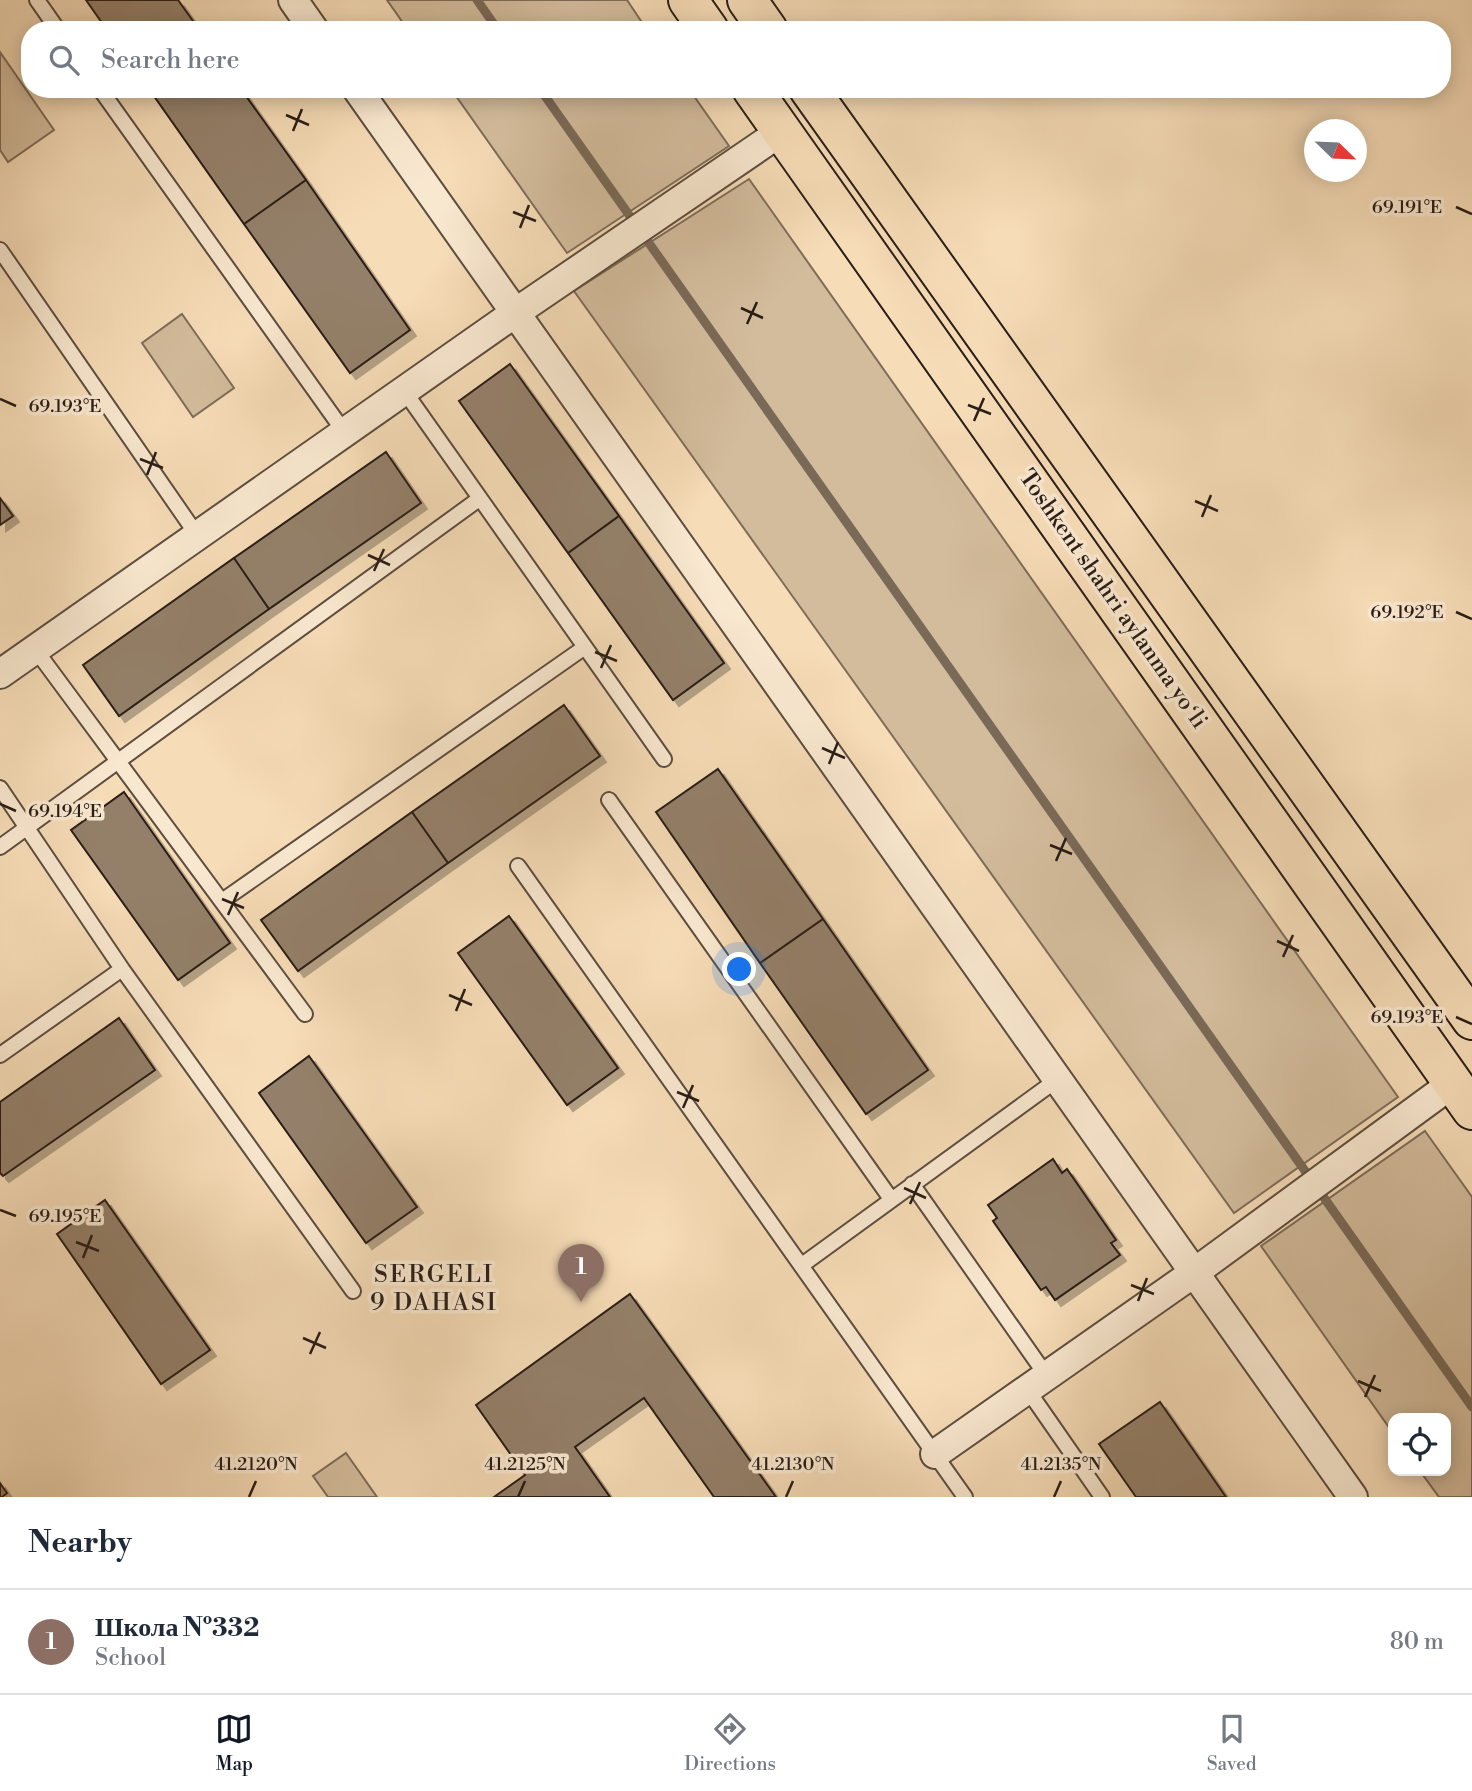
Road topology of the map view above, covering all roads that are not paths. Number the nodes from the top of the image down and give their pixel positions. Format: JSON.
{"nodes":[{"id":1,"x":37,"y":0,"type":"edge"},
{"id":2,"x":293,"y":0,"type":"edge"},
{"id":3,"x":688,"y":0,"type":"edge"},
{"id":4,"x":747,"y":0,"type":"edge"},
{"id":5,"x":52,"y":21,"type":"edge"},
{"id":6,"x":308,"y":21,"type":"edge"},
{"id":7,"x":703,"y":21,"type":"edge"},
{"id":8,"x":762,"y":21,"type":"edge"},
{"id":9,"x":106,"y":98,"type":"edge"},
{"id":10,"x":363,"y":98,"type":"edge"},
{"id":11,"x":758,"y":98,"type":"edge"},
{"id":12,"x":815,"y":98,"type":"edge"},
{"id":13,"x":782,"y":131,"type":"junction"},
{"id":14,"x":0,"y":250,"type":"edge"},
{"id":15,"x":515,"y":313,"type":"junction"},
{"id":16,"x":405,"y":391,"type":"junction"},
{"id":17,"x":345,"y":433,"type":"junction"},
{"id":18,"x":479,"y":499,"type":"junction"},
{"id":19,"x":197,"y":535,"type":"junction"},
{"id":20,"x":585,"y":647,"type":"junction"},
{"id":21,"x":35,"y":649,"type":"junction"},
{"id":22,"x":0,"y":674,"type":"edge"},
{"id":23,"x":664,"y":759,"type":"dead end"},
{"id":24,"x":118,"y":761,"type":"junction"},
{"id":25,"x":0,"y":788,"type":"edge"},
{"id":26,"x":609,"y":800,"type":"dead end"},
{"id":27,"x":27,"y":827,"type":"junction"},
{"id":28,"x":0,"y":847,"type":"edge"},
{"id":29,"x":518,"y":866,"type":"dead end"},
{"id":30,"x":222,"y":901,"type":"junction"},
{"id":31,"x":122,"y":968,"type":"junction"},
{"id":32,"x":305,"y":1014,"type":"dead end"},
{"id":33,"x":1472,"y":1020,"type":"edge"},
{"id":34,"x":0,"y":1055,"type":"edge"},
{"id":35,"x":1058,"y":1079,"type":"junction"},
{"id":36,"x":1462,"y":1097,"type":"edge"},
{"id":37,"x":912,"y":1184,"type":"junction"},
{"id":38,"x":891,"y":1199,"type":"junction"},
{"id":39,"x":802,"y":1265,"type":"junction"},
{"id":40,"x":1195,"y":1272,"type":"junction"},
{"id":41,"x":354,"y":1291,"type":"dead end"},
{"id":42,"x":1036,"y":1382,"type":"junction"},
{"id":43,"x":935,"y":1454,"type":"junction"},
{"id":44,"x":965,"y":1497,"type":"edge"},
{"id":45,"x":1102,"y":1497,"type":"edge"},
{"id":46,"x":1353,"y":1497,"type":"edge"}],
"edges":[{"from":1,"to":5,"type":"lane"},
{"from":2,"to":6,"type":"street"},
{"from":3,"to":7,"type":"highway"},
{"from":4,"to":8,"type":"highway"},
{"from":9,"to":17,"type":"lane"},
{"from":10,"to":15,"type":"street"},
{"from":11,"to":13,"type":"highway","name":"Toshkent shahri aylanma yoʻli"},
{"from":12,"to":33,"type":"highway","name":"Toshkent shahri aylanma yoʻli"},
{"from":13,"to":15,"type":"street"},
{"from":13,"to":36,"type":"highway","name":"Toshkent shahri aylanma yoʻli"},
{"from":14,"to":19,"type":"lane"},
{"from":15,"to":16,"type":"street"},
{"from":15,"to":35,"type":"street"},
{"from":16,"to":17,"type":"street"},
{"from":16,"to":18,"type":"lane"},
{"from":17,"to":19,"type":"street"},
{"from":18,"to":20,"type":"lane"},
{"from":18,"to":24,"type":"lane"},
{"from":19,"to":21,"type":"street"},
{"from":20,"to":23,"type":"lane"},
{"from":20,"to":30,"type":"lane"},
{"from":21,"to":22,"type":"street"},
{"from":21,"to":24,"type":"lane"},
{"from":24,"to":27,"type":"lane"},
{"from":24,"to":30,"type":"lane"},
{"from":25,"to":27,"type":"lane"},
{"from":26,"to":38,"type":"lane"},
{"from":27,"to":28,"type":"lane"},
{"from":27,"to":31,"type":"lane"},
{"from":29,"to":39,"type":"lane"},
{"from":30,"to":32,"type":"lane"},
{"from":31,"to":34,"type":"lane"},
{"from":31,"to":41,"type":"lane"},
{"from":35,"to":37,"type":"lane"},
{"from":35,"to":40,"type":"street"},
{"from":36,"to":40,"type":"street"},
{"from":37,"to":38,"type":"lane"},
{"from":37,"to":42,"type":"lane"},
{"from":38,"to":39,"type":"lane"},
{"from":39,"to":43,"type":"lane"},
{"from":40,"to":42,"type":"street"},
{"from":40,"to":46,"type":"street"},
{"from":42,"to":43,"type":"street"},
{"from":42,"to":45,"type":"lane"},
{"from":43,"to":44,"type":"lane"}]}
